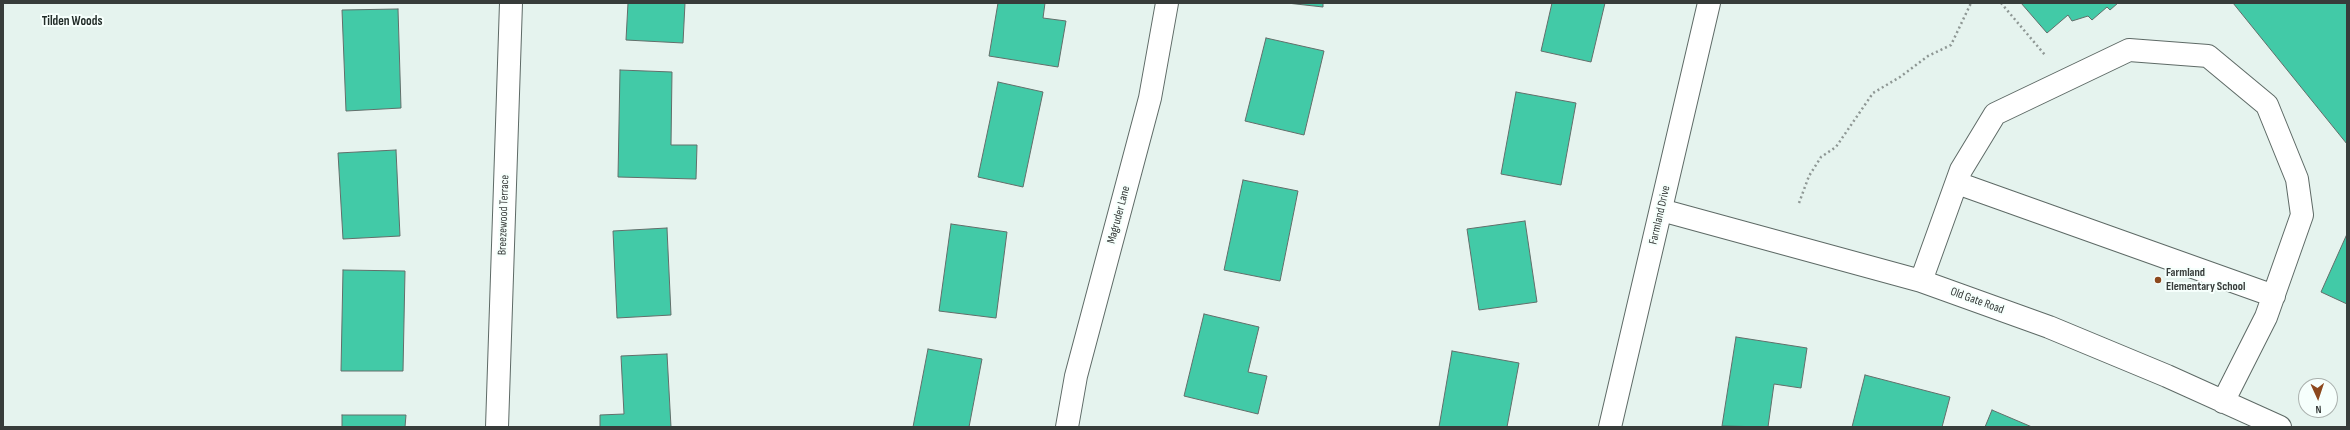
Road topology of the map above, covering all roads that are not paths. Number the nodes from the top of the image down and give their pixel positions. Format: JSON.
{"nodes":[{"id":1,"x":511,"y":3,"type":"edge"},
{"id":2,"x":1167,"y":3,"type":"edge"},
{"id":3,"x":1709,"y":3,"type":"edge"},
{"id":4,"x":1956,"y":183,"type":"junction"},
{"id":5,"x":1661,"y":210,"type":"junction"},
{"id":6,"x":1921,"y":281,"type":"junction"},
{"id":7,"x":2274,"y":296,"type":"junction"},
{"id":8,"x":2223,"y":402,"type":"junction"},
{"id":9,"x":497,"y":427,"type":"edge"},
{"id":10,"x":1067,"y":427,"type":"edge"},
{"id":11,"x":1610,"y":427,"type":"edge"},
{"id":12,"x":2280,"y":427,"type":"edge"}],
"edges":[{"from":1,"to":9,"type":"street","name":"Breezewood Terrace"},
{"from":2,"to":10,"type":"street","name":"Magruder Lane"},
{"from":3,"to":5,"type":"street","name":"Farmland Drive"},
{"from":4,"to":6,"type":"street"},
{"from":4,"to":7,"type":"street"},
{"from":4,"to":7,"type":"street"},
{"from":5,"to":6,"type":"street","name":"Old Gate Road"},
{"from":5,"to":11,"type":"street","name":"Farmland Drive"},
{"from":6,"to":8,"type":"street","name":"Old Gate Road"},
{"from":7,"to":8,"type":"street"},
{"from":8,"to":12,"type":"street","name":"Old Gate Road"}]}
